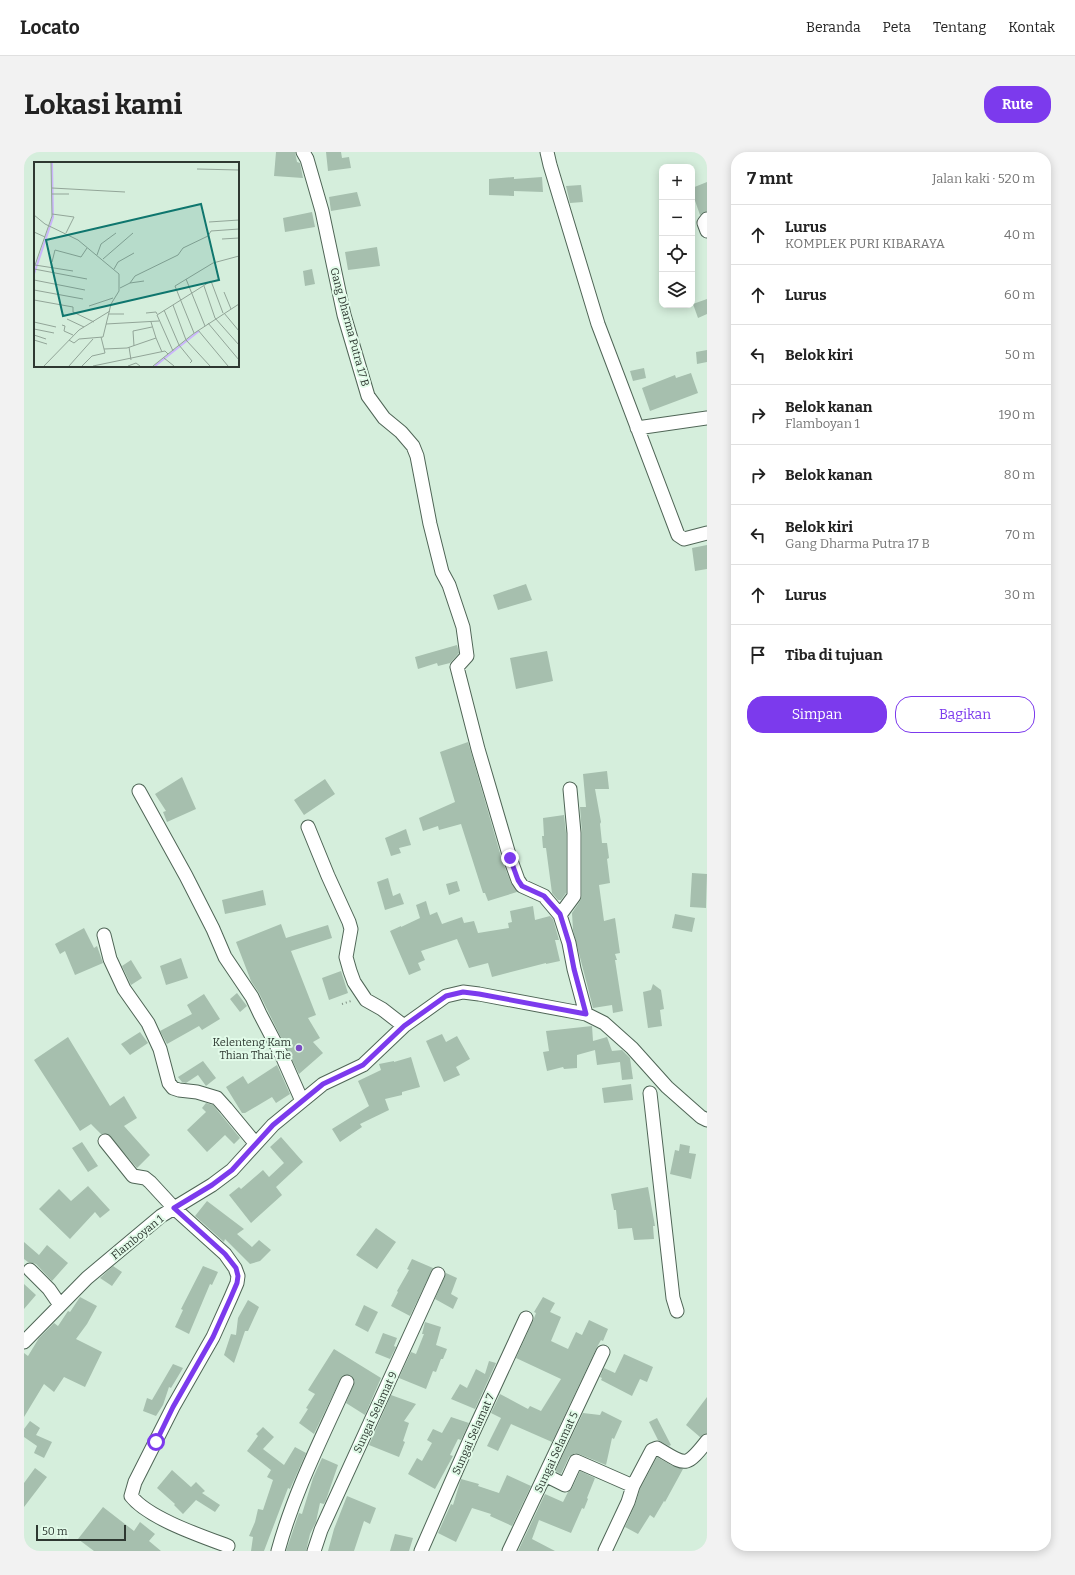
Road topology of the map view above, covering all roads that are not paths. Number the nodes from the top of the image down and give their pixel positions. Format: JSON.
{"nodes":[{"id":1,"x":303,"y":152,"type":"edge"},
{"id":2,"x":548,"y":152,"type":"edge"},
{"id":3,"x":707,"y":219,"type":"edge"},
{"id":4,"x":707,"y":231,"type":"edge"},
{"id":5,"x":707,"y":418,"type":"edge"},
{"id":6,"x":637,"y":428,"type":"junction"},
{"id":7,"x":707,"y":533,"type":"edge"},
{"id":8,"x":570,"y":789,"type":"dead end"},
{"id":9,"x":139,"y":791,"type":"dead end"},
{"id":10,"x":308,"y":827,"type":"dead end"},
{"id":11,"x":560,"y":914,"type":"junction"},
{"id":12,"x":104,"y":935,"type":"dead end"},
{"id":13,"x":586,"y":1014,"type":"junction"},
{"id":14,"x":404,"y":1026,"type":"junction"},
{"id":15,"x":667,"y":1087,"type":"junction"},
{"id":16,"x":302,"y":1101,"type":"junction"},
{"id":17,"x":707,"y":1120,"type":"edge"},
{"id":18,"x":105,"y":1141,"type":"dead end"},
{"id":19,"x":255,"y":1143,"type":"junction"},
{"id":20,"x":174,"y":1208,"type":"junction"},
{"id":21,"x":30,"y":1270,"type":"dead end"},
{"id":22,"x":438,"y":1274,"type":"dead end"},
{"id":23,"x":60,"y":1305,"type":"junction"},
{"id":24,"x":676,"y":1312,"type":"dead end"},
{"id":25,"x":526,"y":1318,"type":"dead end"},
{"id":26,"x":24,"y":1342,"type":"edge"},
{"id":27,"x":603,"y":1352,"type":"dead end"},
{"id":28,"x":347,"y":1382,"type":"dead end"},
{"id":29,"x":707,"y":1441,"type":"edge"},
{"id":30,"x":545,"y":1475,"type":"junction"},
{"id":31,"x":633,"y":1486,"type":"junction"},
{"id":32,"x":228,"y":1546,"type":"dead end"},
{"id":33,"x":278,"y":1551,"type":"edge"},
{"id":34,"x":314,"y":1551,"type":"edge"},
{"id":35,"x":421,"y":1551,"type":"edge"},
{"id":36,"x":509,"y":1551,"type":"edge"},
{"id":37,"x":605,"y":1551,"type":"edge"}],
"edges":[{"from":1,"to":11,"type":"street","name":"Gang Dharma Putra 17 B"},
{"from":2,"to":6,"type":"street"},
{"from":3,"to":4,"type":"street"},
{"from":5,"to":6,"type":"street"},
{"from":6,"to":7,"type":"street"},
{"from":8,"to":11,"type":"street"},
{"from":9,"to":16,"type":"street"},
{"from":10,"to":14,"type":"street"},
{"from":11,"to":13,"type":"street"},
{"from":12,"to":19,"type":"street"},
{"from":13,"to":14,"type":"street","name":"Flamboyan 1"},
{"from":13,"to":15,"type":"street"},
{"from":14,"to":16,"type":"street","name":"Flamboyan 1"},
{"from":15,"to":17,"type":"street"},
{"from":15,"to":24,"type":"street"},
{"from":16,"to":19,"type":"street","name":"Flamboyan 1"},
{"from":18,"to":20,"type":"street"},
{"from":19,"to":20,"type":"street","name":"Flamboyan 1"},
{"from":20,"to":23,"type":"street","name":"Flamboyan 1"},
{"from":20,"to":32,"type":"street"},
{"from":21,"to":23,"type":"street"},
{"from":22,"to":34,"type":"street","name":"Sungai Selamat 9"},
{"from":23,"to":26,"type":"street","name":"Flamboyan 1"},
{"from":25,"to":35,"type":"street","name":"Sungai Selamat 7"},
{"from":27,"to":30,"type":"street","name":"Sungai Selamat 5"},
{"from":28,"to":33,"type":"street"},
{"from":29,"to":31,"type":"street"},
{"from":30,"to":31,"type":"street"},
{"from":30,"to":36,"type":"street","name":"Sungai Selamat 5"},
{"from":31,"to":37,"type":"street"}]}
